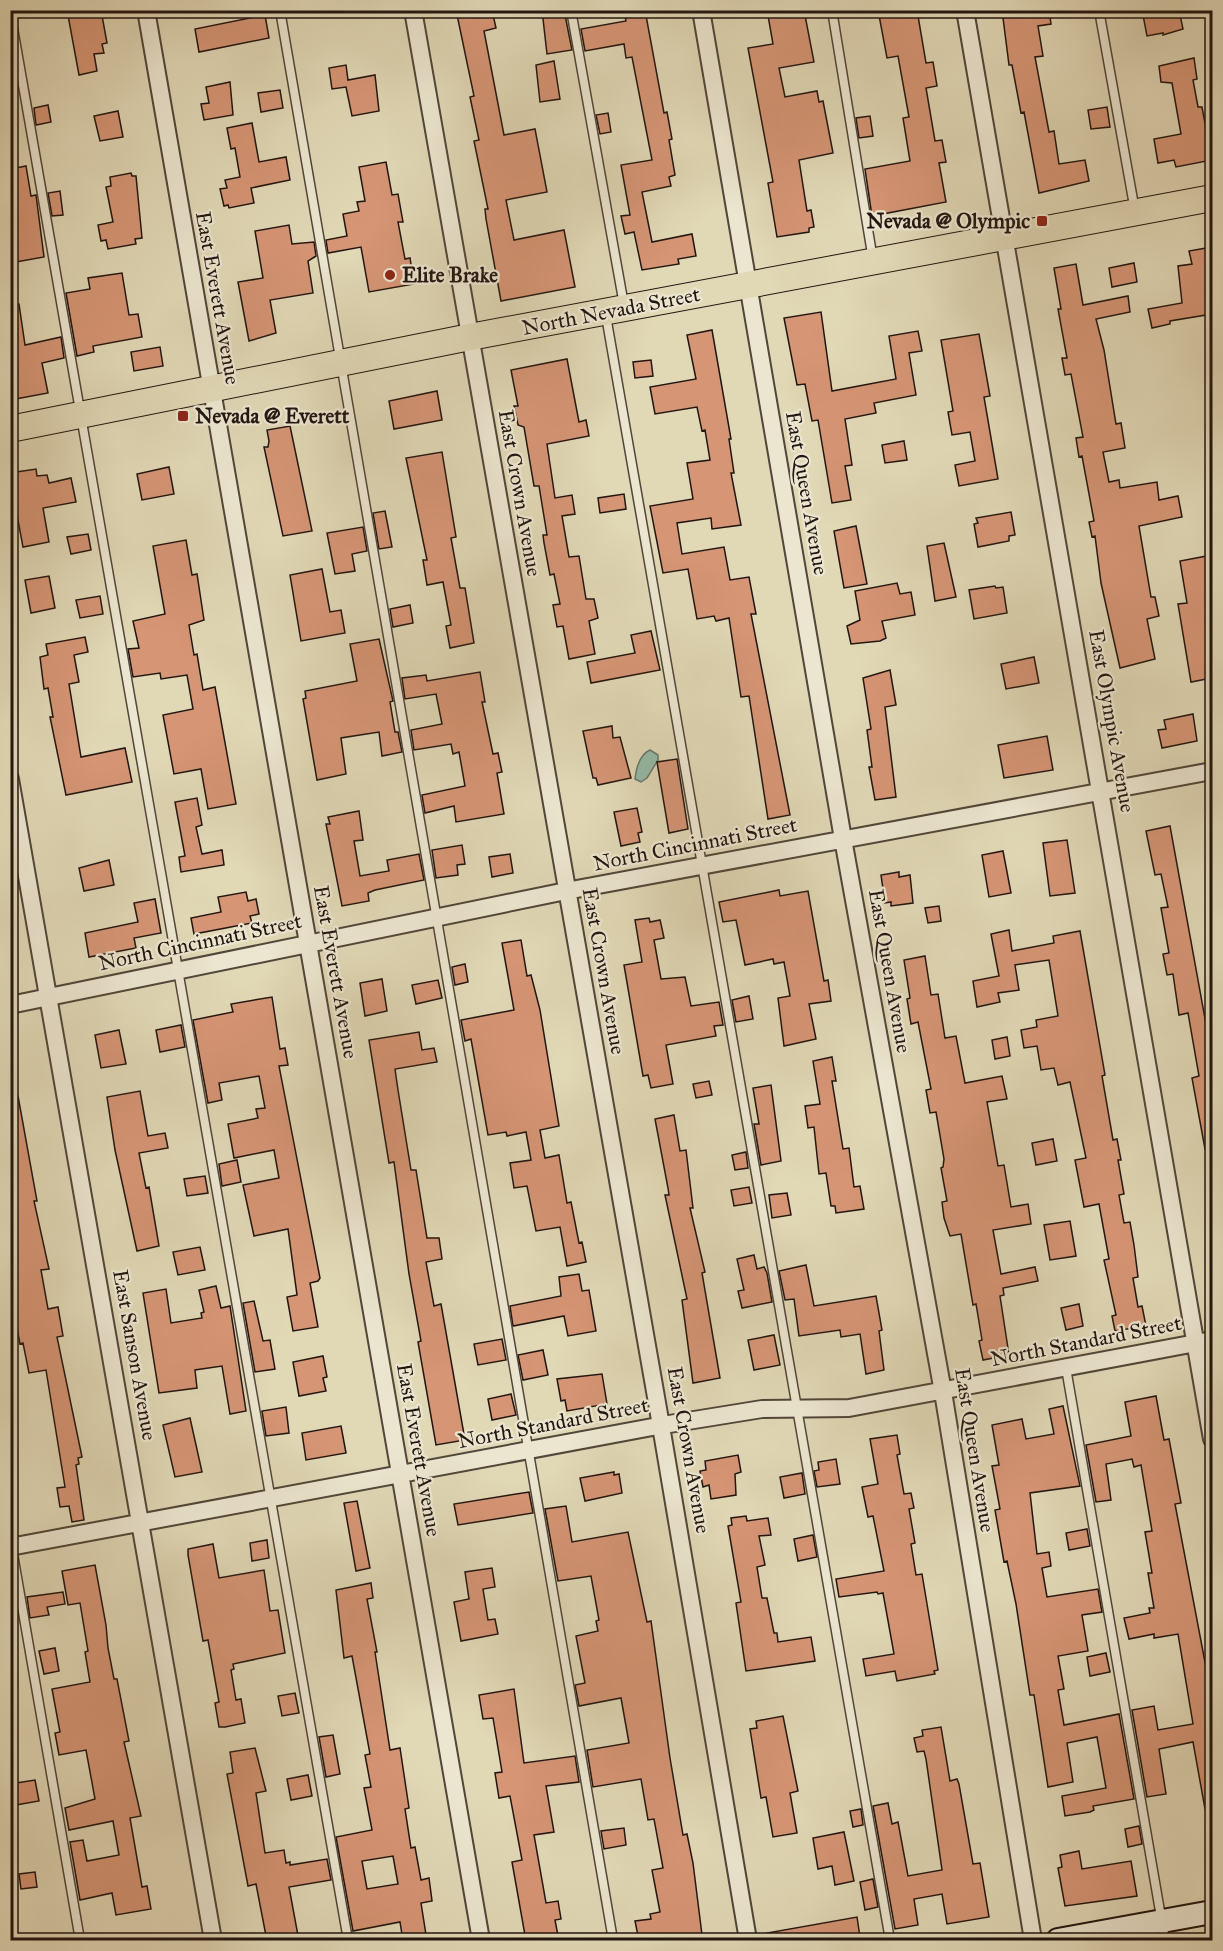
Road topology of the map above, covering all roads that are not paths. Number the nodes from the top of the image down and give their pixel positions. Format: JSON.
{"nodes":[{"id":1,"x":146,"y":10,"type":"edge"},
{"id":2,"x":280,"y":10,"type":"edge"},
{"id":3,"x":413,"y":10,"type":"edge"},
{"id":4,"x":571,"y":10,"type":"edge"},
{"id":5,"x":701,"y":10,"type":"edge"},
{"id":6,"x":832,"y":10,"type":"edge"},
{"id":7,"x":965,"y":10,"type":"edge"},
{"id":8,"x":1099,"y":10,"type":"edge"},
{"id":9,"x":10,"y":11,"type":"edge"},
{"id":10,"x":1212,"y":198,"type":"edge"},
{"id":11,"x":1135,"y":213,"type":"junction"},
{"id":12,"x":1004,"y":236,"type":"junction"},
{"id":13,"x":873,"y":261,"type":"junction"},
{"id":14,"x":749,"y":284,"type":"junction"},
{"id":15,"x":615,"y":310,"type":"junction"},
{"id":16,"x":470,"y":337,"type":"junction"},
{"id":17,"x":341,"y":363,"type":"junction"},
{"id":18,"x":211,"y":388,"type":"junction"},
{"id":19,"x":81,"y":415,"type":"junction"},
{"id":20,"x":10,"y":429,"type":"edge"},
{"id":21,"x":1212,"y":771,"type":"edge"},
{"id":22,"x":10,"y":778,"type":"edge"},
{"id":23,"x":1102,"y":792,"type":"junction"},
{"id":24,"x":843,"y":839,"type":"junction"},
{"id":25,"x":703,"y":866,"type":"junction"},
{"id":26,"x":566,"y":891,"type":"junction"},
{"id":27,"x":437,"y":917,"type":"junction"},
{"id":28,"x":308,"y":942,"type":"junction"},
{"id":29,"x":178,"y":970,"type":"junction"},
{"id":30,"x":50,"y":997,"type":"junction"},
{"id":31,"x":10,"y":1005,"type":"edge"},
{"id":32,"x":1204,"y":1341,"type":"edge"},
{"id":33,"x":1066,"y":1368,"type":"junction"},
{"id":34,"x":943,"y":1392,"type":"junction"},
{"id":35,"x":799,"y":1410,"type":"junction"},
{"id":36,"x":663,"y":1425,"type":"junction"},
{"id":37,"x":1212,"y":1439,"type":"edge"},
{"id":38,"x":528,"y":1451,"type":"junction"},
{"id":39,"x":401,"y":1475,"type":"junction"},
{"id":40,"x":273,"y":1498,"type":"junction"},
{"id":41,"x":141,"y":1522,"type":"junction"},
{"id":42,"x":11,"y":1544,"type":"edge"},
{"id":43,"x":1212,"y":1912,"type":"edge"},
{"id":44,"x":1163,"y":1931,"type":"edge"},
{"id":45,"x":80,"y":1941,"type":"edge"},
{"id":46,"x":213,"y":1941,"type":"edge"},
{"id":47,"x":348,"y":1941,"type":"edge"},
{"id":48,"x":481,"y":1941,"type":"edge"},
{"id":49,"x":613,"y":1941,"type":"edge"},
{"id":50,"x":748,"y":1941,"type":"edge"},
{"id":51,"x":890,"y":1941,"type":"edge"},
{"id":52,"x":1033,"y":1941,"type":"edge"},
{"id":53,"x":1058,"y":1941,"type":"edge"}],
"edges":[{"from":1,"to":18,"type":"street","name":"East Everett Avenue"},
{"from":2,"to":17,"type":"lane"},
{"from":3,"to":16,"type":"street","name":"East Crown Avenue"},
{"from":4,"to":15,"type":"lane"},
{"from":5,"to":14,"type":"street","name":"East Queen Avenue"},
{"from":6,"to":13,"type":"lane"},
{"from":7,"to":12,"type":"street","name":"East Olympic Avenue"},
{"from":8,"to":11,"type":"lane"},
{"from":9,"to":19,"type":"lane"},
{"from":10,"to":11,"type":"main road","name":"North Nevada Street"},
{"from":11,"to":12,"type":"main road","name":"North Nevada Street"},
{"from":12,"to":13,"type":"main road","name":"North Nevada Street"},
{"from":12,"to":23,"type":"street","name":"East Olympic Avenue"},
{"from":13,"to":14,"type":"main road","name":"North Nevada Street"},
{"from":14,"to":15,"type":"main road","name":"North Nevada Street"},
{"from":14,"to":24,"type":"street","name":"East Queen Avenue"},
{"from":15,"to":16,"type":"main road","name":"North Nevada Street"},
{"from":15,"to":25,"type":"lane"},
{"from":16,"to":17,"type":"main road","name":"North Nevada Street"},
{"from":16,"to":26,"type":"street","name":"East Crown Avenue"},
{"from":17,"to":18,"type":"main road","name":"North Nevada Street"},
{"from":17,"to":27,"type":"lane"},
{"from":18,"to":19,"type":"main road","name":"North Nevada Street"},
{"from":18,"to":28,"type":"street","name":"East Everett Avenue"},
{"from":19,"to":20,"type":"main road","name":"North Nevada Street"},
{"from":19,"to":29,"type":"lane"},
{"from":21,"to":23,"type":"street","name":"North Cincinnati Street"},
{"from":22,"to":30,"type":"street","name":"East Sanson Avenue"},
{"from":23,"to":24,"type":"street","name":"North Cincinnati Street"},
{"from":23,"to":32,"type":"street","name":"East Olympic Avenue"},
{"from":24,"to":25,"type":"street","name":"North Cincinnati Street"},
{"from":24,"to":34,"type":"street","name":"East Queen Avenue"},
{"from":25,"to":26,"type":"street","name":"North Cincinnati Street"},
{"from":25,"to":35,"type":"lane"},
{"from":26,"to":27,"type":"street","name":"North Cincinnati Street"},
{"from":26,"to":36,"type":"street","name":"East Crown Avenue"},
{"from":27,"to":28,"type":"street","name":"North Cincinnati Street"},
{"from":27,"to":38,"type":"lane"},
{"from":28,"to":29,"type":"street","name":"North Cincinnati Street"},
{"from":28,"to":39,"type":"street","name":"East Everett Avenue"},
{"from":29,"to":30,"type":"street","name":"North Cincinnati Street"},
{"from":29,"to":40,"type":"lane"},
{"from":30,"to":31,"type":"street","name":"North Cincinnati Street"},
{"from":30,"to":41,"type":"street","name":"East Sanson Avenue"},
{"from":32,"to":33,"type":"street","name":"North Standard Street"},
{"from":32,"to":37,"type":"street","name":"East Olympic Avenue"},
{"from":33,"to":34,"type":"street","name":"North Standard Street"},
{"from":33,"to":44,"type":"lane"},
{"from":34,"to":35,"type":"street","name":"North Standard Street"},
{"from":34,"to":52,"type":"street","name":"East Queen Avenue"},
{"from":35,"to":36,"type":"street","name":"North Standard Street"},
{"from":35,"to":51,"type":"lane"},
{"from":36,"to":38,"type":"street","name":"North Standard Street"},
{"from":36,"to":50,"type":"street","name":"East Crown Avenue"},
{"from":38,"to":39,"type":"street","name":"North Standard Street"},
{"from":38,"to":49,"type":"lane"},
{"from":39,"to":40,"type":"street","name":"North Standard Street"},
{"from":39,"to":48,"type":"street","name":"East Everett Avenue"},
{"from":40,"to":41,"type":"street","name":"North Standard Street"},
{"from":40,"to":47,"type":"lane"},
{"from":41,"to":42,"type":"street","name":"North Standard Street"},
{"from":41,"to":46,"type":"street","name":"East Sanson Avenue"},
{"from":42,"to":45,"type":"lane"},
{"from":43,"to":44,"type":"street"},
{"from":44,"to":53,"type":"street"}]}
